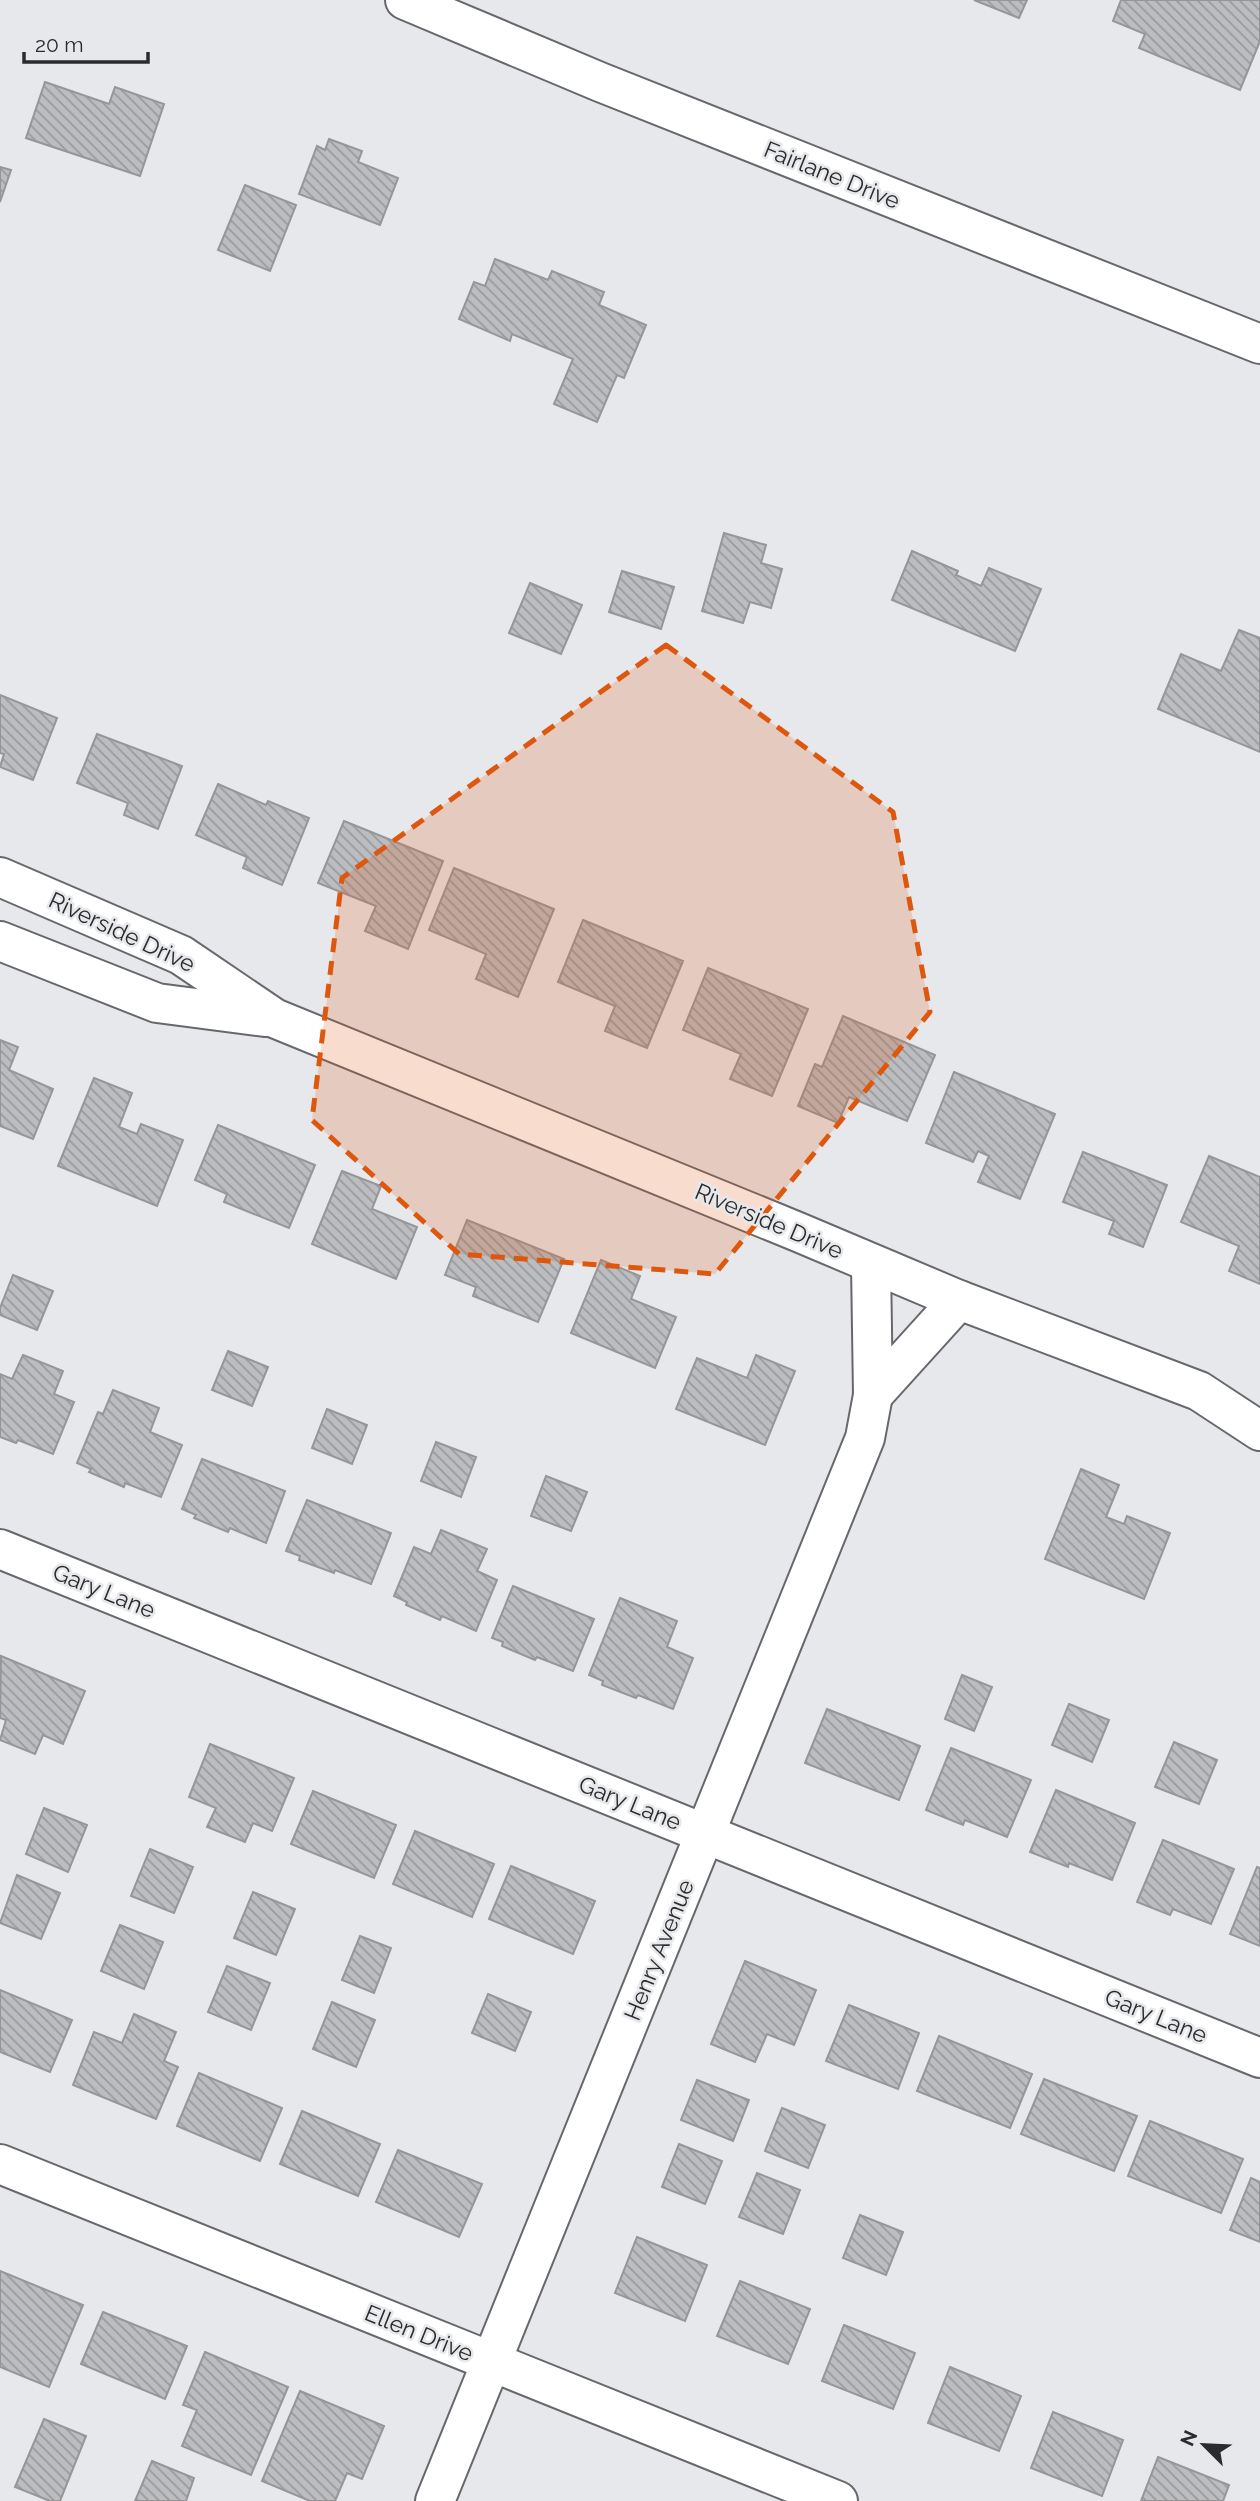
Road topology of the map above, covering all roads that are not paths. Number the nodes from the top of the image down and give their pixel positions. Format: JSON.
{"nodes":[{"id":1,"x":405,"y":0,"type":"edge"},
{"id":2,"x":1260,"y":344,"type":"edge"},
{"id":3,"x":0,"y":877,"type":"edge"},
{"id":4,"x":0,"y":941,"type":"edge"},
{"id":5,"x":274,"y":1018,"type":"junction"},
{"id":6,"x":871,"y":1264,"type":"junction"},
{"id":7,"x":959,"y":1300,"type":"junction"},
{"id":8,"x":1199,"y":1391,"type":"junction"},
{"id":9,"x":873,"y":1395,"type":"junction"},
{"id":10,"x":1260,"y":1403,"type":"edge"},
{"id":11,"x":1260,"y":1431,"type":"edge"},
{"id":12,"x":0,"y":1549,"type":"edge"},
{"id":13,"x":707,"y":1833,"type":"junction"},
{"id":14,"x":1260,"y":2058,"type":"edge"},
{"id":15,"x":0,"y":2164,"type":"edge"},
{"id":16,"x":489,"y":2362,"type":"junction"},
{"id":17,"x":435,"y":2501,"type":"edge"},
{"id":18,"x":838,"y":2501,"type":"edge"}],
"edges":[{"from":1,"to":2,"type":"street","name":"Fairlane Drive"},
{"from":3,"to":5,"type":"street","name":"Riverside Drive"},
{"from":4,"to":5,"type":"street","name":"Riverside Drive"},
{"from":5,"to":6,"type":"street","name":"Riverside Drive"},
{"from":6,"to":7,"type":"street","name":"Riverside Drive"},
{"from":6,"to":9,"type":"street","name":"Henry Avenue"},
{"from":7,"to":8,"type":"street","name":"Riverside Drive"},
{"from":7,"to":9,"type":"street"},
{"from":8,"to":10,"type":"street"},
{"from":8,"to":11,"type":"street","name":"Riverside Drive"},
{"from":9,"to":13,"type":"street","name":"Henry Avenue"},
{"from":12,"to":13,"type":"street","name":"Gary Lane"},
{"from":13,"to":14,"type":"street","name":"Gary Lane"},
{"from":13,"to":16,"type":"street","name":"Henry Avenue"},
{"from":15,"to":16,"type":"street","name":"Ellen Drive"},
{"from":16,"to":17,"type":"street","name":"Henry Avenue"},
{"from":16,"to":18,"type":"street","name":"Ellen Drive"}]}
